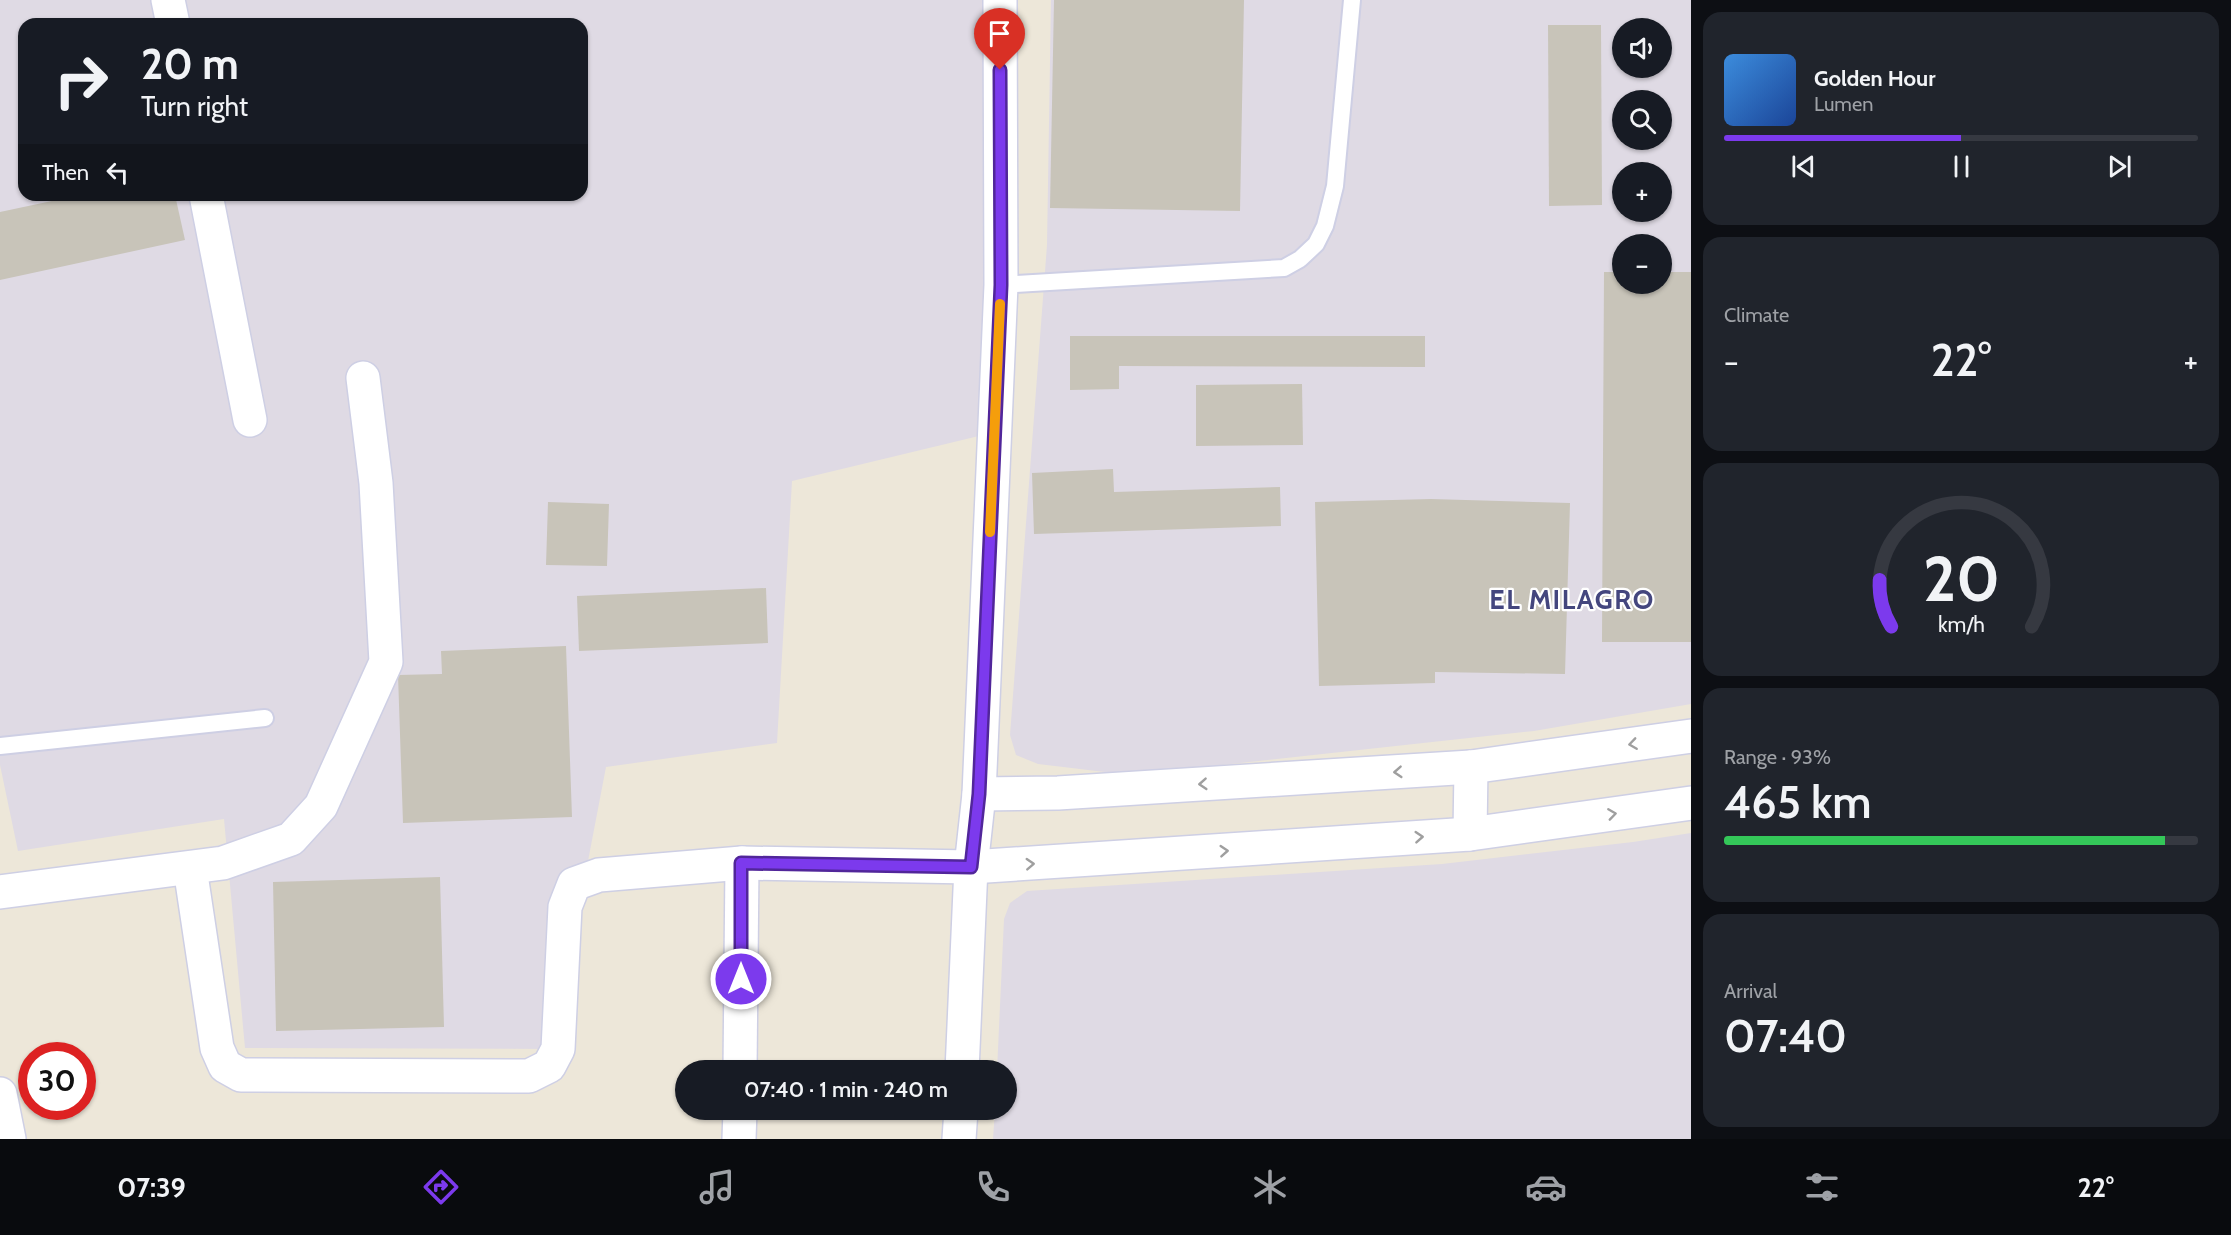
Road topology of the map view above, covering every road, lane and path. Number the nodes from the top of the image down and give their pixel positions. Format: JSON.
{"nodes":[{"id":1,"x":168,"y":0,"type":"edge"},
{"id":2,"x":1000,"y":0,"type":"edge"},
{"id":3,"x":1352,"y":0,"type":"edge"},
{"id":4,"x":172,"y":18,"type":"edge"},
{"id":5,"x":207,"y":201,"type":"edge"},
{"id":6,"x":1001,"y":285,"type":"junction"},
{"id":7,"x":363,"y":378,"type":"dead end"},
{"id":8,"x":250,"y":420,"type":"dead end"},
{"id":9,"x":265,"y":717,"type":"dead end"},
{"id":10,"x":1691,"y":736,"type":"edge"},
{"id":11,"x":0,"y":747,"type":"edge"},
{"id":12,"x":1471,"y":767,"type":"junction"},
{"id":13,"x":979,"y":794,"type":"junction"},
{"id":14,"x":1691,"y":803,"type":"edge"},
{"id":15,"x":1470,"y":834,"type":"junction"},
{"id":16,"x":741,"y":863,"type":"junction"},
{"id":17,"x":971,"y":867,"type":"junction"},
{"id":18,"x":190,"y":868,"type":"junction"},
{"id":19,"x":0,"y":892,"type":"edge"},
{"id":20,"x":740,"y":1060,"type":"edge"},
{"id":21,"x":962,"y":1060,"type":"edge"},
{"id":22,"x":0,"y":1094,"type":"edge"},
{"id":23,"x":740,"y":1120,"type":"edge"},
{"id":24,"x":960,"y":1120,"type":"edge"},
{"id":25,"x":6,"y":1137,"type":"edge"},
{"id":26,"x":739,"y":1139,"type":"edge"},
{"id":27,"x":959,"y":1139,"type":"edge"}],
"edges":[{"from":1,"to":4,"type":"street"},
{"from":2,"to":6,"type":"street"},
{"from":3,"to":6,"type":"lane"},
{"from":5,"to":8,"type":"street"},
{"from":6,"to":13,"type":"street"},
{"from":7,"to":18,"type":"street"},
{"from":9,"to":11,"type":"lane"},
{"from":10,"to":12,"type":"street","one_way":true},
{"from":12,"to":13,"type":"street","one_way":true},
{"from":12,"to":15,"type":"street"},
{"from":13,"to":17,"type":"street"},
{"from":15,"to":14,"type":"street","one_way":true},
{"from":17,"to":15,"type":"street","one_way":true},
{"from":16,"to":17,"type":"street"},
{"from":16,"to":18,"type":"street"},
{"from":16,"to":20,"type":"street"},
{"from":17,"to":21,"type":"street"},
{"from":18,"to":19,"type":"street"},
{"from":22,"to":25,"type":"street"},
{"from":23,"to":26,"type":"street"},
{"from":24,"to":27,"type":"street"}]}
